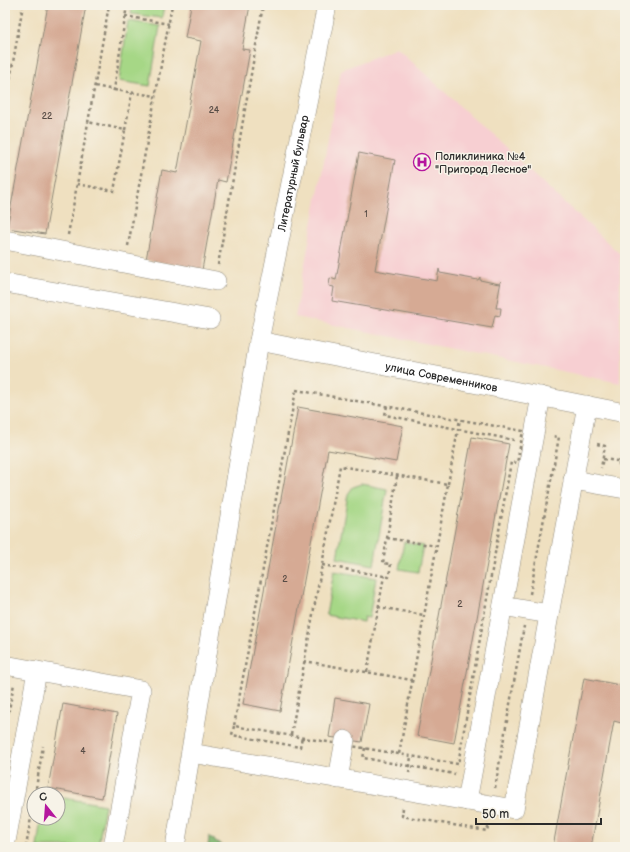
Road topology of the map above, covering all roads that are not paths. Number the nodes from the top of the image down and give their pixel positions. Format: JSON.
{"nodes":[{"id":1,"x":327,"y":5,"type":"edge"},
{"id":2,"x":5,"y":240,"type":"edge"},
{"id":3,"x":217,"y":275,"type":"road end"},
{"id":4,"x":5,"y":283,"type":"edge"},
{"id":5,"x":210,"y":319,"type":"dead end"},
{"id":6,"x":259,"y":341,"type":"junction"},
{"id":7,"x":541,"y":396,"type":"junction"},
{"id":8,"x":587,"y":405,"type":"junction"},
{"id":9,"x":625,"y":413,"type":"edge"},
{"id":10,"x":573,"y":480,"type":"junction"},
{"id":11,"x":625,"y":489,"type":"edge"},
{"id":12,"x":502,"y":606,"type":"junction"},
{"id":13,"x":549,"y":614,"type":"junction"},
{"id":14,"x":11,"y":666,"type":"edge"},
{"id":15,"x":37,"y":671,"type":"junction"},
{"id":16,"x":345,"y":742,"type":"road end"},
{"id":17,"x":191,"y":753,"type":"junction"},
{"id":18,"x":338,"y":779,"type":"junction"},
{"id":19,"x":467,"y":801,"type":"junction"},
{"id":20,"x":5,"y":847,"type":"edge"},
{"id":21,"x":112,"y":847,"type":"edge"},
{"id":22,"x":175,"y":847,"type":"edge"}],
"edges":[{"from":1,"to":6,"type":"street","name":"Литературный бульвар"},
{"from":2,"to":3,"type":"street"},
{"from":4,"to":5,"type":"street"},
{"from":6,"to":7,"type":"street","name":"улица Современников"},
{"from":6,"to":17,"type":"street","name":"Литературный бульвар"},
{"from":7,"to":8,"type":"street","name":"улица Современников"},
{"from":7,"to":12,"type":"street"},
{"from":8,"to":9,"type":"street","name":"улица Современников"},
{"from":8,"to":10,"type":"street"},
{"from":10,"to":11,"type":"street"},
{"from":10,"to":13,"type":"street"},
{"from":12,"to":13,"type":"street"},
{"from":12,"to":19,"type":"street"},
{"from":13,"to":19,"type":"street"},
{"from":14,"to":15,"type":"street"},
{"from":15,"to":20,"type":"street"},
{"from":15,"to":21,"type":"street"},
{"from":16,"to":18,"type":"street"},
{"from":17,"to":18,"type":"street"},
{"from":17,"to":22,"type":"street","name":"Литературный бульвар"},
{"from":18,"to":19,"type":"street"}]}
